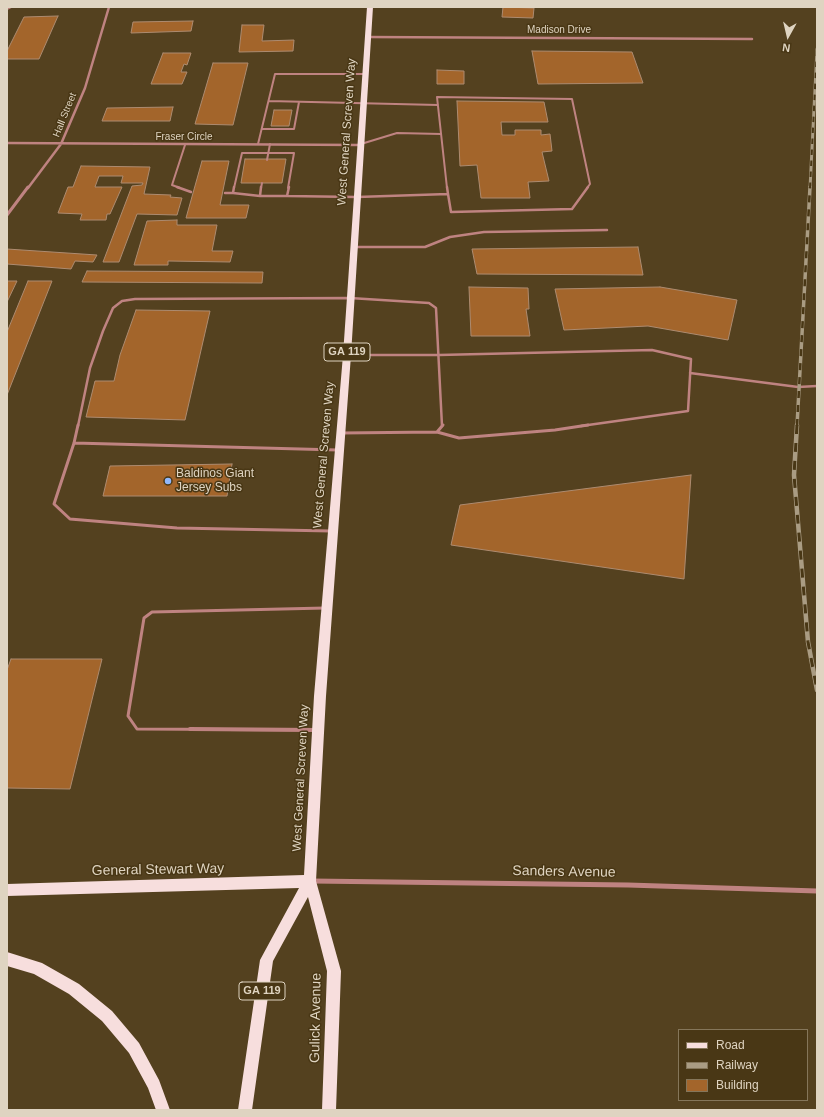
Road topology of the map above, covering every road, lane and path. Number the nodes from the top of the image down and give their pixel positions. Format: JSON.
{"nodes":[{"id":1,"x":11,"y":7,"type":"edge"},
{"id":2,"x":109,"y":7,"type":"edge"},
{"id":3,"x":370,"y":7,"type":"edge"},
{"id":4,"x":7,"y":9,"type":"edge"},
{"id":5,"x":367,"y":36,"type":"junction"},
{"id":6,"x":752,"y":40,"type":"dead end"},
{"id":7,"x":364,"y":74,"type":"junction"},
{"id":8,"x":269,"y":101,"type":"junction"},
{"id":9,"x":299,"y":102,"type":"junction"},
{"id":10,"x":362,"y":102,"type":"junction"},
{"id":11,"x":438,"y":106,"type":"junction"},
{"id":12,"x":262,"y":129,"type":"junction"},
{"id":13,"x":441,"y":134,"type":"junction"},
{"id":14,"x":7,"y":143,"type":"edge"},
{"id":15,"x":62,"y":144,"type":"junction"},
{"id":16,"x":185,"y":144,"type":"junction"},
{"id":17,"x":258,"y":144,"type":"junction"},
{"id":18,"x":270,"y":144,"type":"junction"},
{"id":19,"x":360,"y":145,"type":"junction"},
{"id":20,"x":268,"y":153,"type":"junction"},
{"id":21,"x":267,"y":160,"type":"dead end"},
{"id":22,"x":262,"y":183,"type":"dead end"},
{"id":23,"x":191,"y":192,"type":"dead end"},
{"id":24,"x":225,"y":192,"type":"dead end"},
{"id":25,"x":233,"y":193,"type":"junction"},
{"id":26,"x":448,"y":194,"type":"junction"},
{"id":27,"x":260,"y":196,"type":"junction"},
{"id":28,"x":287,"y":196,"type":"junction"},
{"id":29,"x":357,"y":196,"type":"junction"},
{"id":30,"x":7,"y":215,"type":"edge"},
{"id":31,"x":607,"y":230,"type":"dead end"},
{"id":32,"x":353,"y":247,"type":"junction"},
{"id":33,"x":350,"y":298,"type":"junction"},
{"id":34,"x":347,"y":355,"type":"junction"},
{"id":35,"x":439,"y":355,"type":"junction"},
{"id":36,"x":690,"y":373,"type":"junction"},
{"id":37,"x":817,"y":386,"type":"edge"},
{"id":38,"x":437,"y":432,"type":"junction"},
{"id":39,"x":339,"y":433,"type":"junction"},
{"id":40,"x":74,"y":443,"type":"junction"},
{"id":41,"x":338,"y":450,"type":"junction"},
{"id":42,"x":332,"y":531,"type":"junction"},
{"id":43,"x":327,"y":608,"type":"junction"},
{"id":44,"x":318,"y":730,"type":"junction"},
{"id":45,"x":310,"y":881,"type":"junction"},
{"id":46,"x":7,"y":890,"type":"edge"},
{"id":47,"x":817,"y":891,"type":"edge"},
{"id":48,"x":7,"y":959,"type":"edge"},
{"id":49,"x":163,"y":1110,"type":"edge"},
{"id":50,"x":245,"y":1110,"type":"edge"},
{"id":51,"x":330,"y":1110,"type":"edge"}],
"edges":[{"from":1,"to":4,"type":"lane"},
{"from":2,"to":15,"type":"street","name":"Hall Street"},
{"from":3,"to":5,"type":"main road","name":"West General Screven Way","number":"GA 119"},
{"from":5,"to":6,"type":"street","name":"Madison Drive"},
{"from":5,"to":7,"type":"main road","name":"West General Screven Way","number":"GA 119"},
{"from":7,"to":8,"type":"lane"},
{"from":7,"to":10,"type":"main road","name":"West General Screven Way","number":"GA 119"},
{"from":8,"to":9,"type":"lane"},
{"from":8,"to":12,"type":"lane"},
{"from":9,"to":10,"type":"lane"},
{"from":9,"to":12,"type":"lane"},
{"from":10,"to":11,"type":"lane"},
{"from":10,"to":19,"type":"main road","name":"West General Screven Way","number":"GA 119"},
{"from":11,"to":13,"type":"lane"},
{"from":11,"to":26,"type":"lane"},
{"from":12,"to":17,"type":"lane"},
{"from":13,"to":19,"type":"lane"},
{"from":13,"to":26,"type":"lane"},
{"from":14,"to":15,"type":"street","name":"Fraser Circle"},
{"from":15,"to":16,"type":"street","name":"Fraser Circle"},
{"from":15,"to":30,"type":"street","name":"Hall Street"},
{"from":16,"to":17,"type":"street","name":"Fraser Circle"},
{"from":16,"to":23,"type":"lane"},
{"from":17,"to":18,"type":"street","name":"Fraser Circle"},
{"from":18,"to":19,"type":"street","name":"Fraser Circle"},
{"from":18,"to":20,"type":"lane"},
{"from":19,"to":29,"type":"main road","name":"West General Screven Way","number":"GA 119"},
{"from":20,"to":21,"type":"lane"},
{"from":20,"to":25,"type":"lane"},
{"from":20,"to":28,"type":"lane"},
{"from":22,"to":27,"type":"lane"},
{"from":24,"to":25,"type":"lane"},
{"from":25,"to":27,"type":"lane"},
{"from":26,"to":29,"type":"lane"},
{"from":27,"to":28,"type":"lane"},
{"from":28,"to":29,"type":"lane"},
{"from":29,"to":32,"type":"main road","name":"West General Screven Way","number":"GA 119"},
{"from":31,"to":32,"type":"lane"},
{"from":32,"to":33,"type":"main road","name":"West General Screven Way","number":"GA 119"},
{"from":33,"to":34,"type":"main road","name":"West General Screven Way","number":"GA 119"},
{"from":33,"to":35,"type":"lane"},
{"from":33,"to":40,"type":"lane"},
{"from":34,"to":35,"type":"lane"},
{"from":34,"to":39,"type":"main road","name":"West General Screven Way","number":"GA 119"},
{"from":35,"to":36,"type":"lane"},
{"from":35,"to":38,"type":"lane"},
{"from":36,"to":37,"type":"lane"},
{"from":36,"to":38,"type":"lane"},
{"from":38,"to":39,"type":"lane"},
{"from":39,"to":41,"type":"main road","name":"West General Screven Way","number":"GA 119"},
{"from":40,"to":41,"type":"lane"},
{"from":40,"to":42,"type":"lane"},
{"from":41,"to":42,"type":"main road","name":"West General Screven Way","number":"GA 119"},
{"from":42,"to":43,"type":"main road","name":"West General Screven Way","number":"GA 119"},
{"from":43,"to":44,"type":"main road","name":"West General Screven Way","number":"GA 119"},
{"from":43,"to":44,"type":"lane"},
{"from":44,"to":45,"type":"main road","name":"West General Screven Way","number":"GA 119"},
{"from":45,"to":46,"type":"main road","name":"General Stewart Way"},
{"from":45,"to":47,"type":"street","name":"Sanders Avenue"},
{"from":45,"to":50,"type":"main road","number":"GA 119"},
{"from":45,"to":51,"type":"main road","name":"Gulick Avenue","number":"GA 119"},
{"from":48,"to":49,"type":"main road"}]}
